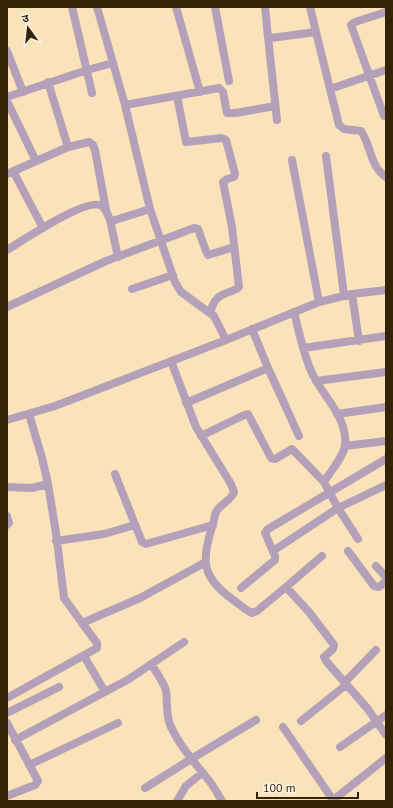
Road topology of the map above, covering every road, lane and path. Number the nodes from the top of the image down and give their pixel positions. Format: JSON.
{"nodes":[{"id":1,"x":72,"y":7,"type":"edge"},
{"id":2,"x":97,"y":7,"type":"edge"},
{"id":3,"x":176,"y":7,"type":"edge"},
{"id":4,"x":215,"y":7,"type":"edge"},
{"id":5,"x":265,"y":7,"type":"edge"},
{"id":6,"x":310,"y":7,"type":"edge"},
{"id":7,"x":386,"y":12,"type":"edge"},
{"id":8,"x":316,"y":32,"type":"junction"},
{"id":9,"x":268,"y":37,"type":"junction"},
{"id":10,"x":7,"y":50,"type":"edge"},
{"id":11,"x":113,"y":63,"type":"junction"},
{"id":12,"x":87,"y":70,"type":"junction"},
{"id":13,"x":386,"y":70,"type":"edge"},
{"id":14,"x":369,"y":76,"type":"junction"},
{"id":15,"x":229,"y":81,"type":"dead end"},
{"id":16,"x":48,"y":82,"type":"junction"},
{"id":17,"x":330,"y":89,"type":"junction"},
{"id":18,"x":23,"y":92,"type":"junction"},
{"id":19,"x":200,"y":92,"type":"junction"},
{"id":20,"x":92,"y":93,"type":"dead end"},
{"id":21,"x":177,"y":96,"type":"junction"},
{"id":22,"x":7,"y":98,"type":"edge"},
{"id":23,"x":7,"y":101,"type":"edge"},
{"id":24,"x":125,"y":105,"type":"junction"},
{"id":25,"x":275,"y":106,"type":"junction"},
{"id":26,"x":384,"y":116,"type":"dead end"},
{"id":27,"x":277,"y":120,"type":"dead end"},
{"id":28,"x":68,"y":147,"type":"junction"},
{"id":29,"x":326,"y":156,"type":"dead end"},
{"id":30,"x":292,"y":160,"type":"dead end"},
{"id":31,"x":36,"y":161,"type":"junction"},
{"id":32,"x":10,"y":172,"type":"edge"},
{"id":33,"x":386,"y":176,"type":"edge"},
{"id":34,"x":150,"y":209,"type":"junction"},
{"id":35,"x":106,"y":210,"type":"junction"},
{"id":36,"x":110,"y":220,"type":"junction"},
{"id":37,"x":43,"y":228,"type":"junction"},
{"id":38,"x":160,"y":241,"type":"junction"},
{"id":39,"x":8,"y":246,"type":"edge"},
{"id":40,"x":234,"y":247,"type":"junction"},
{"id":41,"x":118,"y":257,"type":"junction"},
{"id":42,"x":173,"y":275,"type":"junction"},
{"id":43,"x":132,"y":289,"type":"dead end"},
{"id":44,"x":386,"y":290,"type":"edge"},
{"id":45,"x":348,"y":295,"type":"junction"},
{"id":46,"x":319,"y":302,"type":"junction"},
{"id":47,"x":7,"y":307,"type":"edge"},
{"id":48,"x":210,"y":312,"type":"junction"},
{"id":49,"x":294,"y":312,"type":"junction"},
{"id":50,"x":252,"y":329,"type":"junction"},
{"id":51,"x":386,"y":336,"type":"edge"},
{"id":52,"x":226,"y":340,"type":"junction"},
{"id":53,"x":359,"y":341,"type":"junction"},
{"id":54,"x":303,"y":348,"type":"junction"},
{"id":55,"x":171,"y":361,"type":"junction"},
{"id":56,"x":268,"y":368,"type":"junction"},
{"id":57,"x":386,"y":372,"type":"edge"},
{"id":58,"x":316,"y":381,"type":"junction"},
{"id":59,"x":186,"y":403,"type":"junction"},
{"id":60,"x":386,"y":406,"type":"edge"},
{"id":61,"x":29,"y":414,"type":"junction"},
{"id":62,"x":338,"y":414,"type":"junction"},
{"id":63,"x":7,"y":420,"type":"edge"},
{"id":64,"x":201,"y":436,"type":"junction"},
{"id":65,"x":299,"y":436,"type":"dead end"},
{"id":66,"x":386,"y":441,"type":"edge"},
{"id":67,"x":345,"y":446,"type":"junction"},
{"id":68,"x":386,"y":459,"type":"edge"},
{"id":69,"x":115,"y":474,"type":"dead end"},
{"id":70,"x":324,"y":482,"type":"junction"},
{"id":71,"x":48,"y":484,"type":"junction"},
{"id":72,"x":386,"y":485,"type":"edge"},
{"id":73,"x":7,"y":486,"type":"edge"},
{"id":74,"x":329,"y":492,"type":"junction"},
{"id":75,"x":338,"y":508,"type":"junction"},
{"id":76,"x":7,"y":516,"type":"edge"},
{"id":77,"x":7,"y":525,"type":"edge"},
{"id":78,"x":135,"y":525,"type":"junction"},
{"id":79,"x":213,"y":525,"type":"junction"},
{"id":80,"x":358,"y":539,"type":"dead end"},
{"id":81,"x":56,"y":541,"type":"junction"},
{"id":82,"x":273,"y":551,"type":"junction"},
{"id":83,"x":348,"y":551,"type":"dead end"},
{"id":84,"x":322,"y":556,"type":"dead end"},
{"id":85,"x":206,"y":562,"type":"junction"},
{"id":86,"x":376,"y":566,"type":"dead end"},
{"id":87,"x":386,"y":577,"type":"edge"},
{"id":88,"x":386,"y":581,"type":"edge"},
{"id":89,"x":286,"y":587,"type":"junction"},
{"id":90,"x":241,"y":588,"type":"dead end"},
{"id":91,"x":82,"y":623,"type":"junction"},
{"id":92,"x":184,"y":642,"type":"dead end"},
{"id":93,"x":376,"y":650,"type":"dead end"},
{"id":94,"x":84,"y":656,"type":"junction"},
{"id":95,"x":151,"y":664,"type":"junction"},
{"id":96,"x":345,"y":684,"type":"junction"},
{"id":97,"x":60,"y":687,"type":"dead end"},
{"id":98,"x":105,"y":692,"type":"junction"},
{"id":99,"x":7,"y":698,"type":"edge"},
{"id":100,"x":7,"y":713,"type":"edge"},
{"id":101,"x":386,"y":715,"type":"edge"},
{"id":102,"x":256,"y":720,"type":"dead end"},
{"id":103,"x":302,"y":721,"type":"dead end"},
{"id":104,"x":376,"y":722,"type":"junction"},
{"id":105,"x":7,"y":723,"type":"edge"},
{"id":106,"x":118,"y":723,"type":"dead end"},
{"id":107,"x":284,"y":727,"type":"dead end"},
{"id":108,"x":386,"y":735,"type":"edge"},
{"id":109,"x":16,"y":740,"type":"junction"},
{"id":110,"x":340,"y":747,"type":"dead end"},
{"id":111,"x":191,"y":758,"type":"junction"},
{"id":112,"x":386,"y":758,"type":"edge"},
{"id":113,"x":29,"y":765,"type":"junction"},
{"id":114,"x":202,"y":773,"type":"junction"},
{"id":115,"x":144,"y":788,"type":"dead end"},
{"id":116,"x":7,"y":796,"type":"edge"},
{"id":117,"x":333,"y":800,"type":"edge"},
{"id":118,"x":177,"y":801,"type":"edge"},
{"id":119,"x":222,"y":801,"type":"edge"}],
"edges":[{"from":1,"to":12,"type":"street"},
{"from":2,"to":11,"type":"street"},
{"from":3,"to":19,"type":"street"},
{"from":4,"to":15,"type":"street"},
{"from":5,"to":9,"type":"street"},
{"from":6,"to":8,"type":"street"},
{"from":7,"to":14,"type":"street"},
{"from":8,"to":9,"type":"street"},
{"from":8,"to":17,"type":"street"},
{"from":9,"to":25,"type":"street"},
{"from":10,"to":18,"type":"street"},
{"from":11,"to":12,"type":"street"},
{"from":11,"to":24,"type":"street"},
{"from":12,"to":16,"type":"street"},
{"from":12,"to":20,"type":"street"},
{"from":13,"to":14,"type":"street"},
{"from":14,"to":17,"type":"street"},
{"from":14,"to":26,"type":"street"},
{"from":16,"to":18,"type":"street"},
{"from":16,"to":28,"type":"street"},
{"from":17,"to":33,"type":"street"},
{"from":18,"to":22,"type":"street"},
{"from":19,"to":21,"type":"street"},
{"from":19,"to":25,"type":"street"},
{"from":21,"to":24,"type":"street"},
{"from":21,"to":40,"type":"street"},
{"from":23,"to":31,"type":"street"},
{"from":24,"to":34,"type":"street"},
{"from":25,"to":27,"type":"street"},
{"from":28,"to":31,"type":"street"},
{"from":28,"to":35,"type":"street"},
{"from":29,"to":45,"type":"street"},
{"from":30,"to":46,"type":"street"},
{"from":31,"to":32,"type":"street"},
{"from":32,"to":37,"type":"street"},
{"from":34,"to":36,"type":"street"},
{"from":34,"to":38,"type":"street"},
{"from":35,"to":36,"type":"street"},
{"from":35,"to":37,"type":"street"},
{"from":36,"to":41,"type":"street"},
{"from":37,"to":39,"type":"street"},
{"from":38,"to":40,"type":"street"},
{"from":38,"to":41,"type":"street"},
{"from":38,"to":42,"type":"street"},
{"from":40,"to":48,"type":"street"},
{"from":41,"to":47,"type":"street"},
{"from":42,"to":43,"type":"street"},
{"from":42,"to":48,"type":"street"},
{"from":44,"to":45,"type":"street"},
{"from":45,"to":46,"type":"street"},
{"from":45,"to":53,"type":"street"},
{"from":46,"to":49,"type":"street"},
{"from":48,"to":52,"type":"street"},
{"from":49,"to":50,"type":"street"},
{"from":49,"to":54,"type":"street"},
{"from":50,"to":52,"type":"street"},
{"from":50,"to":56,"type":"street"},
{"from":51,"to":53,"type":"street"},
{"from":52,"to":55,"type":"street"},
{"from":53,"to":54,"type":"street"},
{"from":54,"to":58,"type":"street"},
{"from":55,"to":59,"type":"street"},
{"from":55,"to":61,"type":"street"},
{"from":56,"to":59,"type":"street"},
{"from":56,"to":65,"type":"street"},
{"from":57,"to":58,"type":"street"},
{"from":58,"to":62,"type":"street"},
{"from":59,"to":64,"type":"street"},
{"from":60,"to":62,"type":"street"},
{"from":61,"to":63,"type":"street"},
{"from":61,"to":71,"type":"street"},
{"from":62,"to":67,"type":"street"},
{"from":64,"to":70,"type":"street"},
{"from":64,"to":79,"type":"street"},
{"from":66,"to":67,"type":"street"},
{"from":67,"to":70,"type":"street"},
{"from":68,"to":74,"type":"street"},
{"from":69,"to":78,"type":"street"},
{"from":70,"to":74,"type":"street"},
{"from":71,"to":73,"type":"street"},
{"from":71,"to":81,"type":"street"},
{"from":72,"to":75,"type":"street"},
{"from":74,"to":75,"type":"street"},
{"from":74,"to":82,"type":"street"},
{"from":75,"to":80,"type":"street"},
{"from":75,"to":82,"type":"street"},
{"from":76,"to":77,"type":"street"},
{"from":78,"to":79,"type":"street"},
{"from":78,"to":81,"type":"street"},
{"from":79,"to":85,"type":"street"},
{"from":81,"to":91,"type":"street"},
{"from":82,"to":90,"type":"street"},
{"from":83,"to":88,"type":"street"},
{"from":84,"to":89,"type":"street"},
{"from":85,"to":89,"type":"street"},
{"from":85,"to":91,"type":"street"},
{"from":86,"to":87,"type":"street"},
{"from":89,"to":96,"type":"street"},
{"from":91,"to":94,"type":"street"},
{"from":92,"to":95,"type":"street"},
{"from":93,"to":96,"type":"street"},
{"from":94,"to":98,"type":"street"},
{"from":94,"to":99,"type":"street"},
{"from":95,"to":98,"type":"street"},
{"from":95,"to":111,"type":"street"},
{"from":96,"to":103,"type":"street"},
{"from":96,"to":104,"type":"street"},
{"from":97,"to":100,"type":"street"},
{"from":98,"to":109,"type":"street"},
{"from":101,"to":104,"type":"street"},
{"from":102,"to":111,"type":"street"},
{"from":104,"to":108,"type":"street"},
{"from":104,"to":110,"type":"street"},
{"from":105,"to":109,"type":"street"},
{"from":106,"to":113,"type":"street"},
{"from":107,"to":117,"type":"street"},
{"from":109,"to":113,"type":"street"},
{"from":111,"to":114,"type":"street"},
{"from":111,"to":115,"type":"street"},
{"from":112,"to":117,"type":"street"},
{"from":113,"to":116,"type":"street"},
{"from":114,"to":118,"type":"street"},
{"from":114,"to":119,"type":"street"}]}
